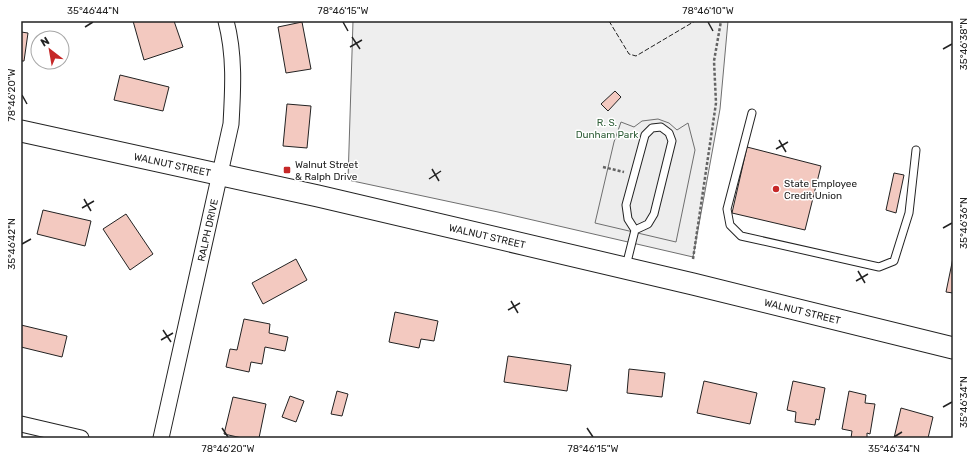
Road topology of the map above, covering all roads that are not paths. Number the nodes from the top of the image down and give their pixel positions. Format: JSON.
{"nodes":[{"id":1,"x":226,"y":21,"type":"edge"},
{"id":2,"x":752,"y":114,"type":"dead end"},
{"id":3,"x":21,"y":130,"type":"edge"},
{"id":4,"x":916,"y":150,"type":"dead end"},
{"id":5,"x":221,"y":176,"type":"junction"},
{"id":6,"x":635,"y":230,"type":"junction"},
{"id":7,"x":626,"y":268,"type":"junction"},
{"id":8,"x":953,"y":348,"type":"edge"},
{"id":9,"x":21,"y":424,"type":"edge"},
{"id":10,"x":81,"y":438,"type":"edge"},
{"id":11,"x":161,"y":438,"type":"edge"}],
"edges":[{"from":1,"to":5,"type":"street","name":"RALPH DRIVE"},
{"from":2,"to":4,"type":"lane"},
{"from":3,"to":5,"type":"main road","name":"WALNUT STREET"},
{"from":5,"to":7,"type":"main road","name":"WALNUT STREET"},
{"from":5,"to":11,"type":"street","name":"RALPH DRIVE"},
{"from":6,"to":6,"type":"lane"},
{"from":6,"to":7,"type":"lane"},
{"from":7,"to":8,"type":"main road","name":"WALNUT STREET"},
{"from":9,"to":10,"type":"street"}]}
